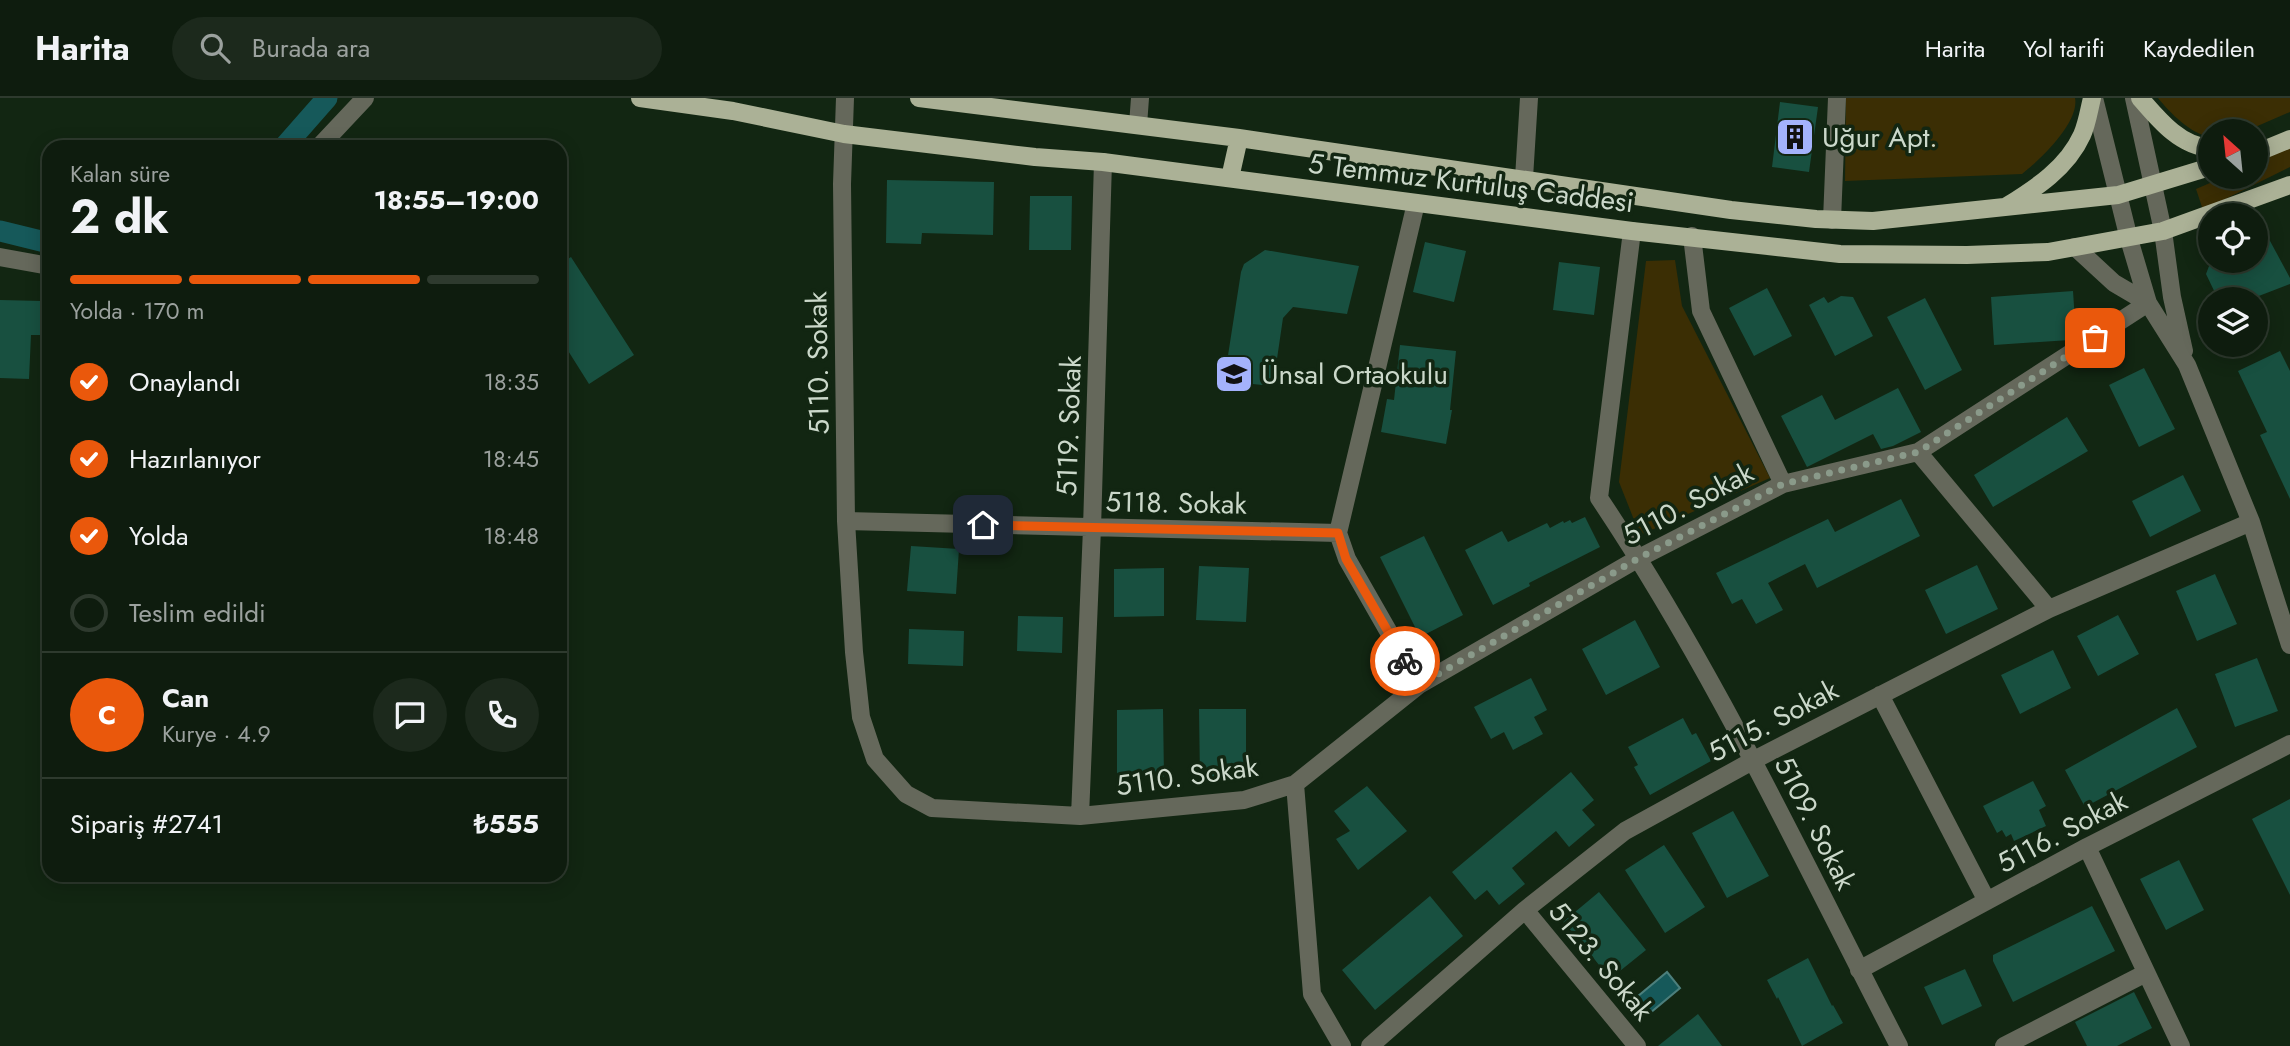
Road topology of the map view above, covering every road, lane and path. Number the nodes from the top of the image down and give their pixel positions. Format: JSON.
{"nodes":[{"id":1,"x":365,"y":98,"type":"edge"},
{"id":2,"x":640,"y":98,"type":"edge"},
{"id":3,"x":845,"y":98,"type":"edge"},
{"id":4,"x":919,"y":98,"type":"edge"},
{"id":5,"x":1140,"y":98,"type":"edge"},
{"id":6,"x":1529,"y":98,"type":"edge"},
{"id":7,"x":1837,"y":98,"type":"edge"},
{"id":8,"x":2093,"y":98,"type":"edge"},
{"id":9,"x":2134,"y":98,"type":"edge"},
{"id":10,"x":2140,"y":98,"type":"edge"},
{"id":11,"x":1138,"y":125,"type":"junction"},
{"id":12,"x":844,"y":134,"type":"junction"},
{"id":13,"x":1239,"y":138,"type":"junction"},
{"id":14,"x":2290,"y":139,"type":"edge"},
{"id":15,"x":326,"y":140,"type":"edge"},
{"id":16,"x":2198,"y":147,"type":"edge"},
{"id":17,"x":2268,"y":148,"type":"edge"},
{"id":18,"x":1103,"y":162,"type":"junction"},
{"id":19,"x":2198,"y":171,"type":"edge"},
{"id":20,"x":1230,"y":178,"type":"junction"},
{"id":21,"x":1524,"y":178,"type":"junction"},
{"id":22,"x":2153,"y":184,"type":"junction"},
{"id":23,"x":2290,"y":185,"type":"edge"},
{"id":24,"x":2118,"y":195,"type":"junction"},
{"id":25,"x":1416,"y":203,"type":"junction"},
{"id":26,"x":2004,"y":208,"type":"junction"},
{"id":27,"x":1832,"y":220,"type":"junction"},
{"id":28,"x":1632,"y":231,"type":"junction"},
{"id":29,"x":2163,"y":231,"type":"junction"},
{"id":30,"x":1692,"y":236,"type":"junction"},
{"id":31,"x":2129,"y":239,"type":"junction"},
{"id":32,"x":2075,"y":247,"type":"junction"},
{"id":33,"x":0,"y":257,"type":"edge"},
{"id":34,"x":42,"y":265,"type":"edge"},
{"id":35,"x":2144,"y":306,"type":"junction"},
{"id":36,"x":2187,"y":365,"type":"junction"},
{"id":37,"x":1918,"y":452,"type":"junction"},
{"id":38,"x":1783,"y":484,"type":"junction"},
{"id":39,"x":846,"y":521,"type":"junction"},
{"id":40,"x":2251,"y":522,"type":"junction"},
{"id":41,"x":1093,"y":528,"type":"junction"},
{"id":42,"x":1338,"y":533,"type":"junction"},
{"id":43,"x":1639,"y":558,"type":"junction"},
{"id":44,"x":2049,"y":609,"type":"junction"},
{"id":45,"x":2290,"y":645,"type":"edge"},
{"id":46,"x":1419,"y":685,"type":"junction"},
{"id":47,"x":1880,"y":695,"type":"junction"},
{"id":48,"x":2290,"y":744,"type":"edge"},
{"id":49,"x":1754,"y":760,"type":"junction"},
{"id":50,"x":1295,"y":785,"type":"junction"},
{"id":51,"x":1080,"y":816,"type":"junction"},
{"id":52,"x":2087,"y":847,"type":"junction"},
{"id":53,"x":1987,"y":901,"type":"junction"},
{"id":54,"x":1525,"y":910,"type":"junction"},
{"id":55,"x":1859,"y":970,"type":"junction"},
{"id":56,"x":2146,"y":973,"type":"junction"},
{"id":57,"x":2038,"y":1038,"type":"edge"},
{"id":58,"x":1342,"y":1046,"type":"edge"},
{"id":59,"x":1370,"y":1046,"type":"edge"},
{"id":60,"x":1637,"y":1046,"type":"edge"},
{"id":61,"x":1899,"y":1046,"type":"edge"},
{"id":62,"x":2004,"y":1046,"type":"edge"},
{"id":63,"x":2181,"y":1046,"type":"edge"}],
"edges":[{"from":1,"to":15,"type":"street"},
{"from":2,"to":12,"type":"main road","name":"5 Temmuz Kurtuluş Caddesi"},
{"from":3,"to":12,"type":"street","name":"5110. Sokak"},
{"from":4,"to":11,"type":"main road","name":"5 Temmuz Kurtuluş Caddesi"},
{"from":5,"to":11,"type":"street"},
{"from":6,"to":21,"type":"street"},
{"from":7,"to":27,"type":"street"},
{"from":8,"to":24,"type":"street"},
{"from":8,"to":26,"type":"main road"},
{"from":9,"to":22,"type":"street"},
{"from":10,"to":16,"type":"main road"},
{"from":11,"to":13,"type":"main road","name":"5 Temmuz Kurtuluş Caddesi"},
{"from":12,"to":18,"type":"main road","name":"5 Temmuz Kurtuluş Caddesi"},
{"from":12,"to":39,"type":"street","name":"5110. Sokak"},
{"from":13,"to":20,"type":"main road"},
{"from":13,"to":21,"type":"main road","name":"5 Temmuz Kurtuluş Caddesi"},
{"from":14,"to":17,"type":"main road"},
{"from":18,"to":20,"type":"main road","name":"5 Temmuz Kurtuluş Caddesi"},
{"from":18,"to":41,"type":"street","name":"5119. Sokak"},
{"from":19,"to":22,"type":"main road","name":"5 Temmuz Kurtuluş Caddesi"},
{"from":20,"to":25,"type":"main road","name":"5 Temmuz Kurtuluş Caddesi"},
{"from":21,"to":27,"type":"main road","name":"5 Temmuz Kurtuluş Caddesi"},
{"from":22,"to":24,"type":"main road","name":"5 Temmuz Kurtuluş Caddesi"},
{"from":22,"to":29,"type":"street"},
{"from":23,"to":29,"type":"main road","name":"5 Temmuz Kurtuluş Caddesi"},
{"from":24,"to":26,"type":"main road","name":"5 Temmuz Kurtuluş Caddesi"},
{"from":24,"to":31,"type":"street"},
{"from":25,"to":28,"type":"main road","name":"5 Temmuz Kurtuluş Caddesi"},
{"from":25,"to":42,"type":"street"},
{"from":26,"to":27,"type":"main road","name":"5 Temmuz Kurtuluş Caddesi"},
{"from":28,"to":30,"type":"main road","name":"5 Temmuz Kurtuluş Caddesi"},
{"from":28,"to":43,"type":"street","name":"5109. Sokak"},
{"from":29,"to":31,"type":"main road","name":"5 Temmuz Kurtuluş Caddesi"},
{"from":29,"to":36,"type":"street"},
{"from":30,"to":32,"type":"main road","name":"5 Temmuz Kurtuluş Caddesi"},
{"from":30,"to":38,"type":"street"},
{"from":31,"to":32,"type":"main road","name":"5 Temmuz Kurtuluş Caddesi"},
{"from":31,"to":35,"type":"street"},
{"from":32,"to":35,"type":"street"},
{"from":33,"to":34,"type":"street"},
{"from":35,"to":36,"type":"street"},
{"from":35,"to":37,"type":"street","name":"5110. Sokak"},
{"from":36,"to":40,"type":"street"},
{"from":37,"to":38,"type":"street","name":"5110. Sokak"},
{"from":37,"to":44,"type":"street"},
{"from":38,"to":43,"type":"street","name":"5110. Sokak"},
{"from":39,"to":41,"type":"street","name":"5118. Sokak"},
{"from":39,"to":51,"type":"street","name":"5110. Sokak"},
{"from":40,"to":44,"type":"street","name":"5115. Sokak"},
{"from":40,"to":45,"type":"street"},
{"from":41,"to":42,"type":"street","name":"5118. Sokak"},
{"from":41,"to":51,"type":"street","name":"5119. Sokak"},
{"from":42,"to":46,"type":"street"},
{"from":43,"to":46,"type":"street","name":"5110. Sokak"},
{"from":43,"to":49,"type":"street","name":"5109. Sokak"},
{"from":44,"to":47,"type":"street","name":"5115. Sokak"},
{"from":46,"to":50,"type":"street","name":"5110. Sokak"},
{"from":47,"to":49,"type":"street","name":"5115. Sokak"},
{"from":47,"to":53,"type":"street"},
{"from":48,"to":52,"type":"street","name":"5116. Sokak"},
{"from":49,"to":54,"type":"street","name":"5115. Sokak"},
{"from":49,"to":55,"type":"street","name":"5109. Sokak"},
{"from":50,"to":51,"type":"street","name":"5110. Sokak"},
{"from":50,"to":58,"type":"street"},
{"from":52,"to":53,"type":"street","name":"5116. Sokak"},
{"from":52,"to":56,"type":"street"},
{"from":53,"to":55,"type":"street","name":"5116. Sokak"},
{"from":54,"to":59,"type":"street","name":"5115. Sokak"},
{"from":54,"to":60,"type":"street","name":"5123. Sokak"},
{"from":55,"to":61,"type":"street","name":"5109. Sokak"},
{"from":56,"to":57,"type":"street"},
{"from":56,"to":63,"type":"street"},
{"from":57,"to":62,"type":"street"}]}
